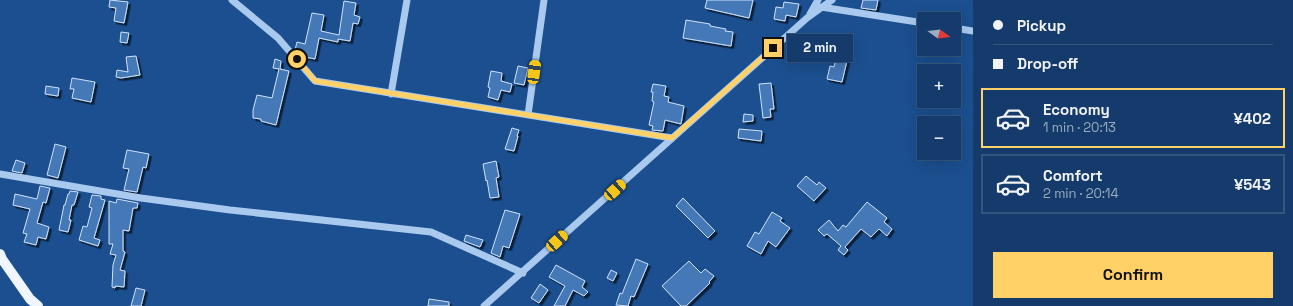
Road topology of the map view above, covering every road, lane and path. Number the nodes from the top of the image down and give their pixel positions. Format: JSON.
{"nodes":[{"id":1,"x":232,"y":0,"type":"edge"},
{"id":2,"x":407,"y":0,"type":"edge"},
{"id":3,"x":544,"y":0,"type":"edge"},
{"id":4,"x":832,"y":0,"type":"edge"},
{"id":5,"x":819,"y":3,"type":"edge"},
{"id":6,"x":917,"y":22,"type":"edge"},
{"id":7,"x":961,"y":29,"type":"edge"},
{"id":8,"x":973,"y":31,"type":"edge"},
{"id":9,"x":391,"y":94,"type":"junction"},
{"id":10,"x":528,"y":115,"type":"junction"},
{"id":11,"x":672,"y":138,"type":"junction"},
{"id":12,"x":0,"y":174,"type":"edge"},
{"id":13,"x":0,"y":254,"type":"edge"},
{"id":14,"x":523,"y":272,"type":"junction"},
{"id":15,"x":29,"y":302,"type":"edge"},
{"id":16,"x":38,"y":306,"type":"edge"},
{"id":17,"x":484,"y":306,"type":"edge"}],
"edges":[{"from":1,"to":9,"type":"street"},
{"from":2,"to":9,"type":"street"},
{"from":3,"to":10,"type":"street"},
{"from":4,"to":5,"type":"street"},
{"from":5,"to":6,"type":"street"},
{"from":5,"to":11,"type":"street"},
{"from":7,"to":8,"type":"street"},
{"from":9,"to":10,"type":"street"},
{"from":10,"to":11,"type":"street"},
{"from":11,"to":14,"type":"street"},
{"from":12,"to":14,"type":"street"},
{"from":13,"to":15,"type":"main road"},
{"from":14,"to":17,"type":"street"},
{"from":15,"to":16,"type":"main road"}]}
